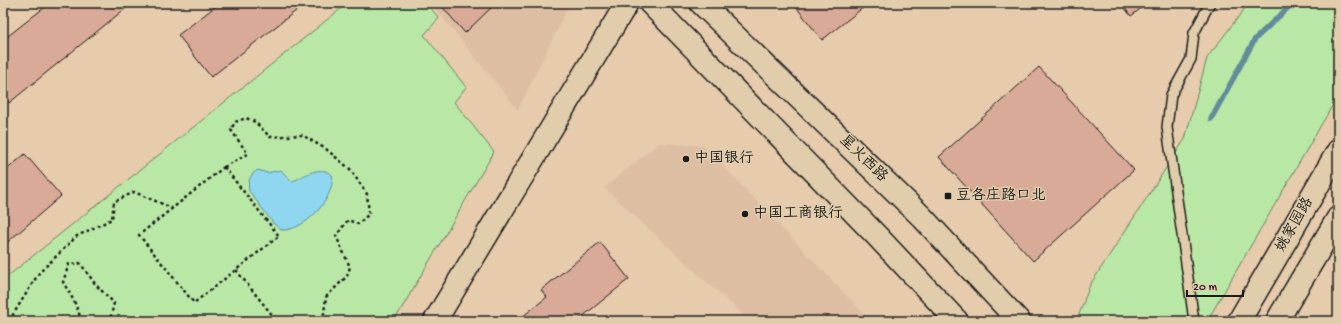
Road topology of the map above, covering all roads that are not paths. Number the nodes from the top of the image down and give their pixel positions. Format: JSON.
{"nodes":[{"id":1,"x":626,"y":3,"type":"edge"},
{"id":2,"x":650,"y":3,"type":"edge"},
{"id":3,"x":701,"y":3,"type":"edge"},
{"id":4,"x":1210,"y":3,"type":"edge"},
{"id":5,"x":1338,"y":151,"type":"edge"},
{"id":6,"x":1338,"y":218,"type":"edge"},
{"id":7,"x":435,"y":321,"type":"edge"},
{"id":8,"x":957,"y":321,"type":"edge"},
{"id":9,"x":1019,"y":321,"type":"edge"},
{"id":10,"x":1194,"y":321,"type":"edge"},
{"id":11,"x":1239,"y":321,"type":"edge"},
{"id":12,"x":1277,"y":321,"type":"edge"}],
"edges":[{"from":1,"to":7,"type":"main road"},
{"from":2,"to":8,"type":"main road"},
{"from":3,"to":9,"type":"main road","name":"星火西路"},
{"from":4,"to":10,"type":"lane"},
{"from":5,"to":11,"type":"main road","name":"姚家园路"},
{"from":6,"to":12,"type":"main road"}]}
